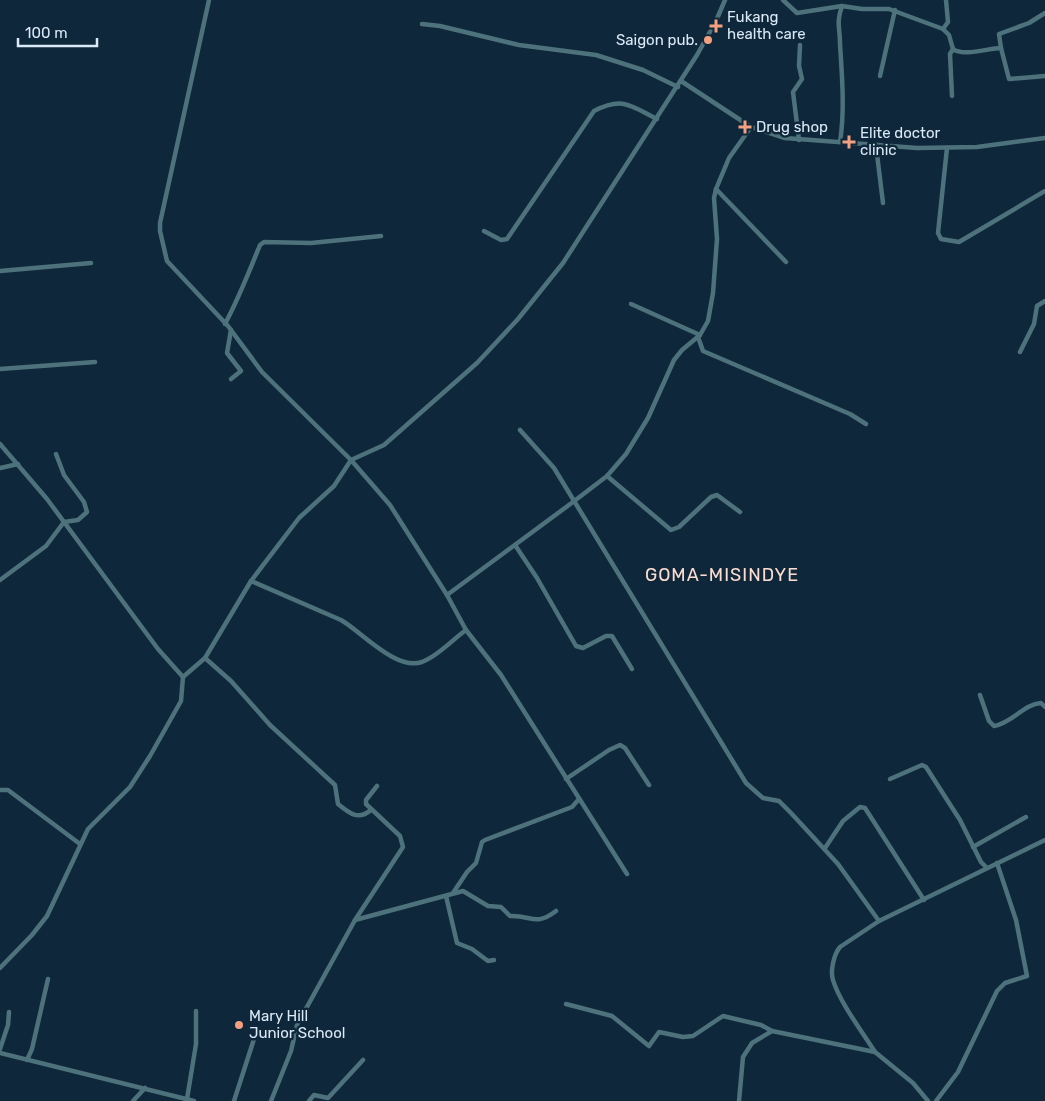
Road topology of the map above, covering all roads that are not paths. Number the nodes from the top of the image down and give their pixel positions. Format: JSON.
{"nodes":[{"id":1,"x":209,"y":0,"type":"edge"},
{"id":2,"x":725,"y":0,"type":"edge"},
{"id":3,"x":783,"y":0,"type":"edge"},
{"id":4,"x":946,"y":0,"type":"edge"},
{"id":5,"x":842,"y":6,"type":"junction"},
{"id":6,"x":895,"y":10,"type":"junction"},
{"id":7,"x":1045,"y":13,"type":"edge"},
{"id":8,"x":422,"y":24,"type":"dead end"},
{"id":9,"x":944,"y":29,"type":"junction"},
{"id":10,"x":800,"y":45,"type":"dead end"},
{"id":11,"x":954,"y":48,"type":"junction"},
{"id":12,"x":1001,"y":48,"type":"junction"},
{"id":13,"x":880,"y":76,"type":"dead end"},
{"id":14,"x":1045,"y":76,"type":"edge"},
{"id":15,"x":681,"y":81,"type":"junction"},
{"id":16,"x":678,"y":87,"type":"junction"},
{"id":17,"x":952,"y":96,"type":"dead end"},
{"id":18,"x":657,"y":119,"type":"junction"},
{"id":19,"x":751,"y":127,"type":"junction"},
{"id":20,"x":1045,"y":138,"type":"edge"},
{"id":21,"x":799,"y":140,"type":"junction"},
{"id":22,"x":840,"y":142,"type":"junction"},
{"id":23,"x":876,"y":146,"type":"junction"},
{"id":24,"x":947,"y":148,"type":"junction"},
{"id":25,"x":716,"y":189,"type":"junction"},
{"id":26,"x":1045,"y":191,"type":"edge"},
{"id":27,"x":883,"y":203,"type":"dead end"},
{"id":28,"x":484,"y":231,"type":"dead end"},
{"id":29,"x":381,"y":236,"type":"dead end"},
{"id":30,"x":786,"y":262,"type":"dead end"},
{"id":31,"x":91,"y":263,"type":"dead end"},
{"id":32,"x":0,"y":271,"type":"edge"},
{"id":33,"x":1045,"y":301,"type":"edge"},
{"id":34,"x":631,"y":304,"type":"dead end"},
{"id":35,"x":226,"y":324,"type":"junction"},
{"id":36,"x":231,"y":330,"type":"junction"},
{"id":37,"x":699,"y":336,"type":"junction"},
{"id":38,"x":1020,"y":352,"type":"dead end"},
{"id":39,"x":95,"y":362,"type":"dead end"},
{"id":40,"x":0,"y":369,"type":"edge"},
{"id":41,"x":231,"y":378,"type":"dead end"},
{"id":42,"x":866,"y":424,"type":"dead end"},
{"id":43,"x":520,"y":430,"type":"dead end"},
{"id":44,"x":0,"y":444,"type":"edge"},
{"id":45,"x":56,"y":454,"type":"dead end"},
{"id":46,"x":351,"y":460,"type":"junction"},
{"id":47,"x":18,"y":464,"type":"junction"},
{"id":48,"x":0,"y":468,"type":"edge"},
{"id":49,"x":606,"y":476,"type":"junction"},
{"id":50,"x":574,"y":502,"type":"junction"},
{"id":51,"x":740,"y":512,"type":"dead end"},
{"id":52,"x":64,"y":522,"type":"junction"},
{"id":53,"x":515,"y":545,"type":"junction"},
{"id":54,"x":0,"y":580,"type":"edge"},
{"id":55,"x":251,"y":581,"type":"junction"},
{"id":56,"x":447,"y":594,"type":"junction"},
{"id":57,"x":466,"y":630,"type":"junction"},
{"id":58,"x":205,"y":658,"type":"junction"},
{"id":59,"x":632,"y":669,"type":"dead end"},
{"id":60,"x":183,"y":678,"type":"junction"},
{"id":61,"x":980,"y":694,"type":"dead end"},
{"id":62,"x":1044,"y":703,"type":"edge"},
{"id":63,"x":566,"y":779,"type":"junction"},
{"id":64,"x":890,"y":779,"type":"dead end"},
{"id":65,"x":649,"y":785,"type":"dead end"},
{"id":66,"x":377,"y":786,"type":"dead end"},
{"id":67,"x":0,"y":790,"type":"edge"},
{"id":68,"x":579,"y":800,"type":"junction"},
{"id":69,"x":371,"y":810,"type":"junction"},
{"id":70,"x":1026,"y":818,"type":"dead end"},
{"id":71,"x":1045,"y":840,"type":"edge"},
{"id":72,"x":80,"y":844,"type":"junction"},
{"id":73,"x":973,"y":847,"type":"junction"},
{"id":74,"x":825,"y":848,"type":"junction"},
{"id":75,"x":997,"y":863,"type":"junction"},
{"id":76,"x":987,"y":868,"type":"junction"},
{"id":77,"x":627,"y":874,"type":"dead end"},
{"id":78,"x":453,"y":894,"type":"junction"},
{"id":79,"x":446,"y":896,"type":"junction"},
{"id":80,"x":924,"y":900,"type":"junction"},
{"id":81,"x":556,"y":911,"type":"dead end"},
{"id":82,"x":355,"y":920,"type":"junction"},
{"id":83,"x":879,"y":921,"type":"junction"},
{"id":84,"x":494,"y":960,"type":"dead end"},
{"id":85,"x":0,"y":968,"type":"edge"},
{"id":86,"x":48,"y":979,"type":"dead end"},
{"id":87,"x":566,"y":1004,"type":"dead end"},
{"id":88,"x":196,"y":1011,"type":"dead end"},
{"id":89,"x":8,"y":1012,"type":"dead end"},
{"id":90,"x":772,"y":1031,"type":"junction"},
{"id":91,"x":254,"y":1039,"type":"dead end"},
{"id":92,"x":0,"y":1051,"type":"edge"},
{"id":93,"x":875,"y":1052,"type":"junction"},
{"id":94,"x":27,"y":1060,"type":"junction"},
{"id":95,"x":363,"y":1060,"type":"dead end"},
{"id":96,"x":145,"y":1088,"type":"junction"},
{"id":97,"x":188,"y":1099,"type":"junction"},
{"id":98,"x":133,"y":1101,"type":"edge"},
{"id":99,"x":194,"y":1101,"type":"edge"},
{"id":100,"x":234,"y":1101,"type":"edge"},
{"id":101,"x":271,"y":1101,"type":"edge"},
{"id":102,"x":309,"y":1101,"type":"edge"},
{"id":103,"x":739,"y":1101,"type":"edge"},
{"id":104,"x":928,"y":1101,"type":"edge"},
{"id":105,"x":936,"y":1101,"type":"edge"}],
"edges":[{"from":1,"to":35,"type":"street"},
{"from":2,"to":15,"type":"street"},
{"from":3,"to":5,"type":"street"},
{"from":4,"to":9,"type":"street"},
{"from":5,"to":6,"type":"street"},
{"from":5,"to":22,"type":"street"},
{"from":6,"to":9,"type":"street"},
{"from":6,"to":13,"type":"street"},
{"from":7,"to":12,"type":"street"},
{"from":8,"to":16,"type":"street"},
{"from":9,"to":11,"type":"street"},
{"from":10,"to":21,"type":"street"},
{"from":11,"to":12,"type":"street"},
{"from":11,"to":17,"type":"street"},
{"from":12,"to":14,"type":"street"},
{"from":15,"to":16,"type":"street"},
{"from":15,"to":19,"type":"street"},
{"from":16,"to":18,"type":"street"},
{"from":18,"to":28,"type":"street"},
{"from":18,"to":46,"type":"street"},
{"from":19,"to":21,"type":"street"},
{"from":19,"to":25,"type":"street"},
{"from":20,"to":24,"type":"street"},
{"from":21,"to":22,"type":"street"},
{"from":22,"to":23,"type":"street"},
{"from":23,"to":24,"type":"street"},
{"from":23,"to":27,"type":"street"},
{"from":24,"to":26,"type":"street"},
{"from":25,"to":30,"type":"street"},
{"from":25,"to":37,"type":"street"},
{"from":29,"to":35,"type":"street"},
{"from":31,"to":32,"type":"street"},
{"from":33,"to":38,"type":"street"},
{"from":34,"to":37,"type":"street"},
{"from":35,"to":36,"type":"street"},
{"from":36,"to":41,"type":"street"},
{"from":36,"to":46,"type":"street"},
{"from":37,"to":42,"type":"street"},
{"from":37,"to":49,"type":"street"},
{"from":39,"to":40,"type":"street"},
{"from":43,"to":50,"type":"street"},
{"from":44,"to":47,"type":"street"},
{"from":45,"to":52,"type":"street"},
{"from":46,"to":55,"type":"street"},
{"from":46,"to":56,"type":"street"},
{"from":47,"to":48,"type":"street"},
{"from":47,"to":52,"type":"street"},
{"from":49,"to":50,"type":"street"},
{"from":49,"to":51,"type":"street"},
{"from":50,"to":53,"type":"street"},
{"from":50,"to":74,"type":"street"},
{"from":52,"to":54,"type":"street"},
{"from":52,"to":60,"type":"street"},
{"from":53,"to":56,"type":"street"},
{"from":53,"to":59,"type":"street"},
{"from":55,"to":57,"type":"street"},
{"from":55,"to":58,"type":"street"},
{"from":56,"to":57,"type":"street"},
{"from":57,"to":63,"type":"street"},
{"from":58,"to":60,"type":"street"},
{"from":58,"to":69,"type":"street"},
{"from":60,"to":72,"type":"street"},
{"from":61,"to":62,"type":"street"},
{"from":63,"to":65,"type":"street"},
{"from":63,"to":68,"type":"street"},
{"from":64,"to":73,"type":"street"},
{"from":66,"to":69,"type":"street"},
{"from":67,"to":72,"type":"street"},
{"from":68,"to":77,"type":"street"},
{"from":68,"to":78,"type":"street"},
{"from":69,"to":82,"type":"street"},
{"from":70,"to":73,"type":"street"},
{"from":71,"to":75,"type":"street"},
{"from":72,"to":85,"type":"street"},
{"from":73,"to":76,"type":"street"},
{"from":74,"to":80,"type":"street"},
{"from":74,"to":83,"type":"street"},
{"from":75,"to":76,"type":"street"},
{"from":75,"to":105,"type":"street"},
{"from":76,"to":80,"type":"street"},
{"from":78,"to":79,"type":"street"},
{"from":78,"to":81,"type":"street"},
{"from":79,"to":82,"type":"street"},
{"from":79,"to":84,"type":"street"},
{"from":80,"to":83,"type":"street"},
{"from":82,"to":101,"type":"street"},
{"from":83,"to":93,"type":"street"},
{"from":86,"to":94,"type":"street"},
{"from":87,"to":90,"type":"street"},
{"from":88,"to":97,"type":"street"},
{"from":89,"to":92,"type":"street"},
{"from":90,"to":93,"type":"street"},
{"from":90,"to":103,"type":"street"},
{"from":91,"to":100,"type":"street"},
{"from":92,"to":94,"type":"street"},
{"from":93,"to":104,"type":"street"},
{"from":94,"to":96,"type":"street"},
{"from":95,"to":102,"type":"street"},
{"from":96,"to":97,"type":"street"},
{"from":96,"to":98,"type":"street"},
{"from":97,"to":99,"type":"street"}]}
